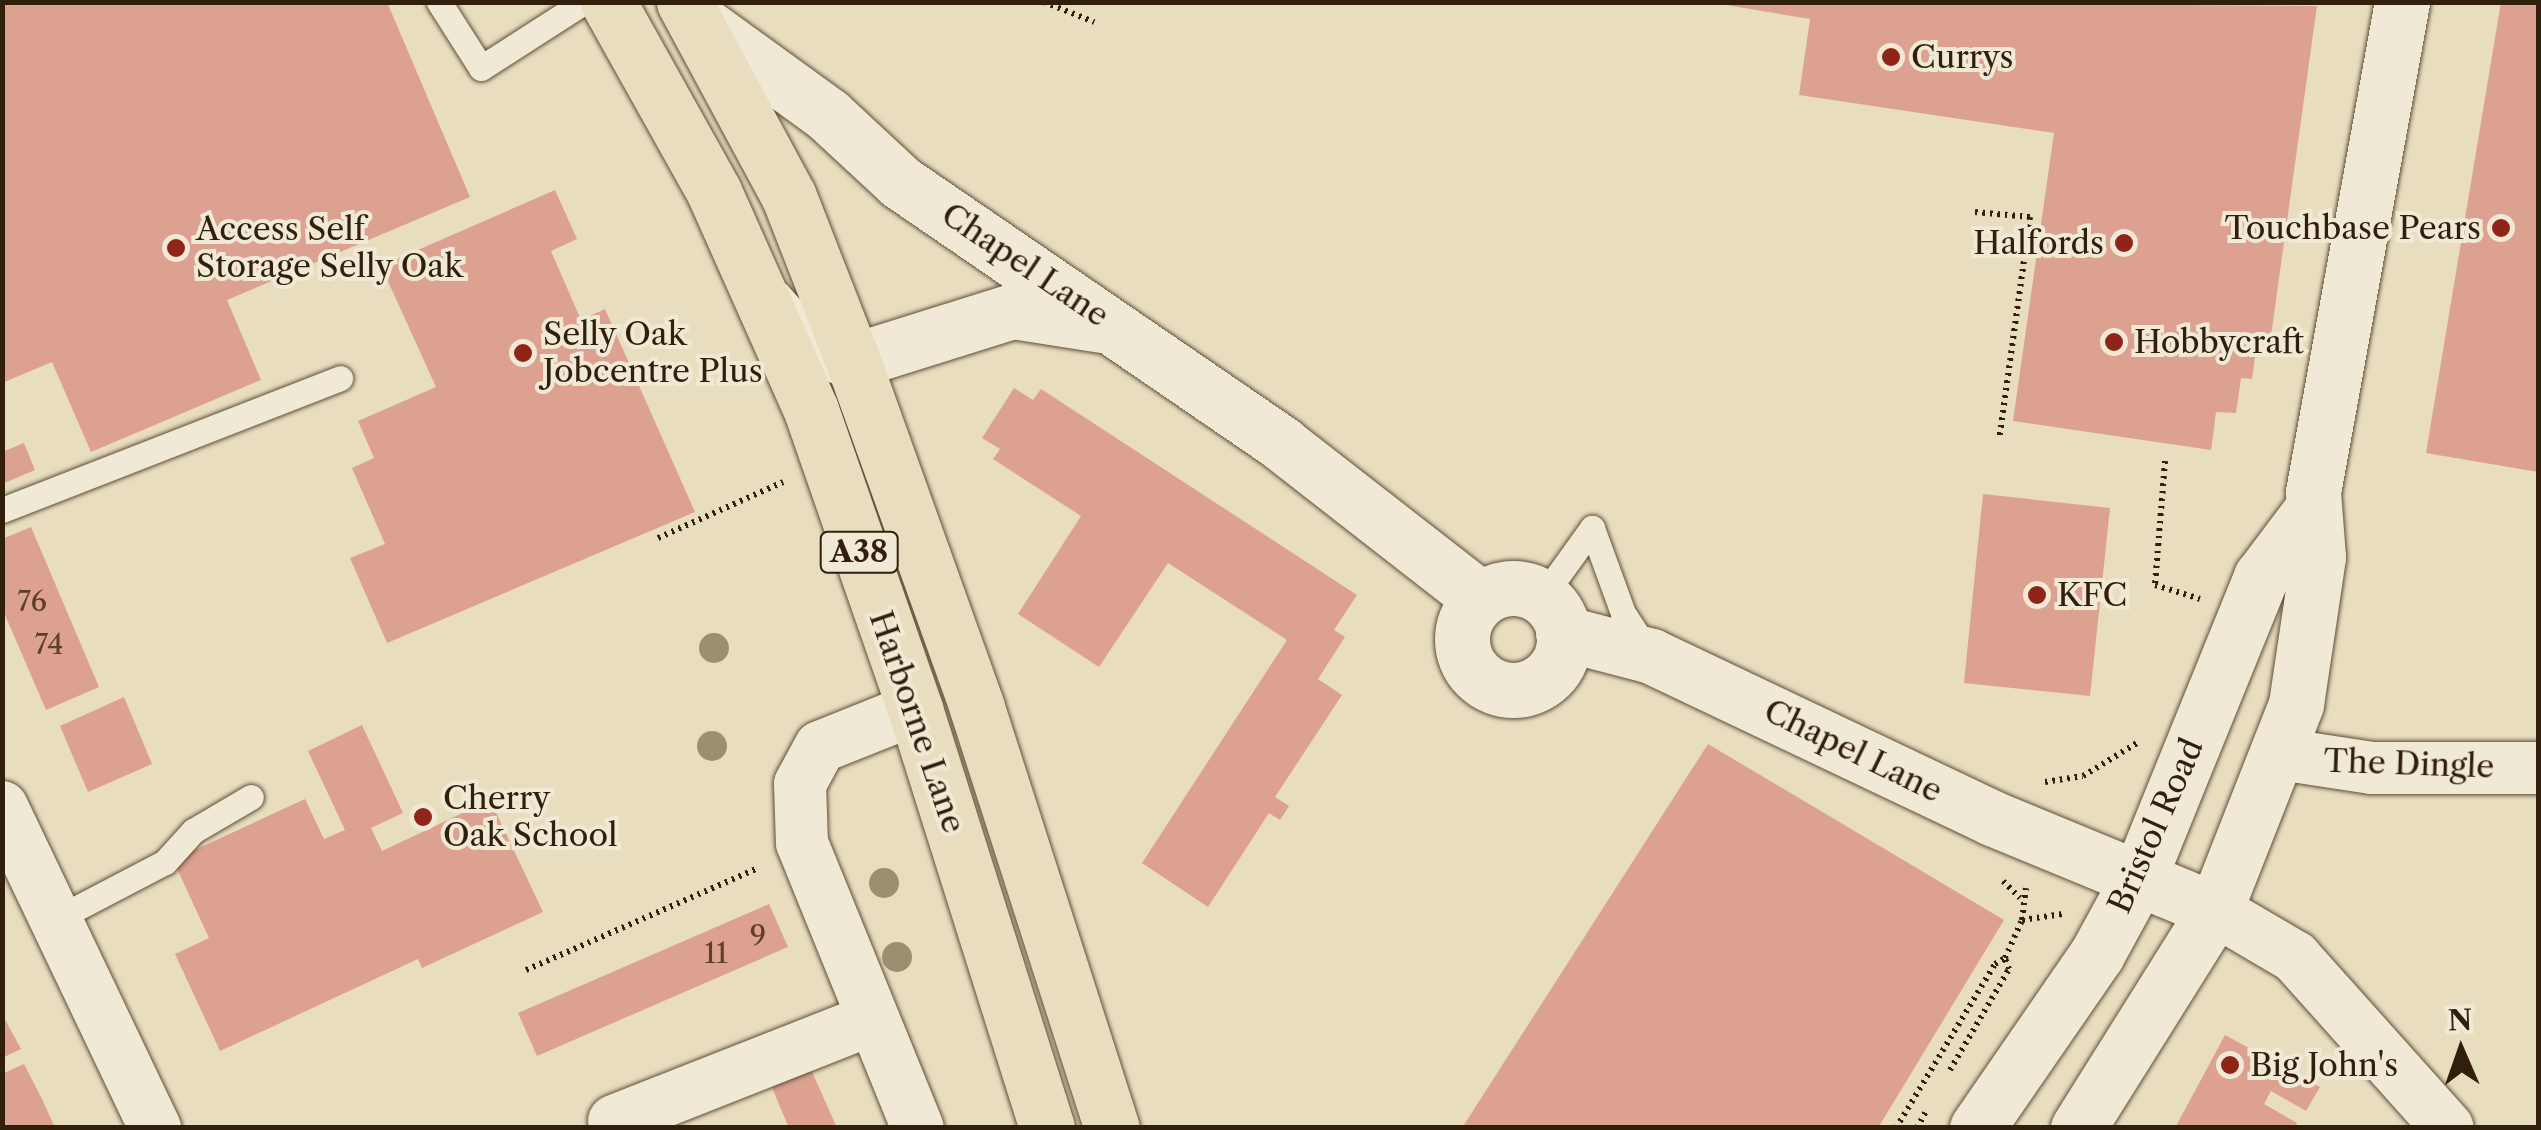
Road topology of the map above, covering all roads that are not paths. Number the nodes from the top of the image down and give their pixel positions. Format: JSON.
{"nodes":[{"id":1,"x":438,"y":2,"type":"edge"},
{"id":2,"x":584,"y":2,"type":"edge"},
{"id":3,"x":608,"y":2,"type":"edge"},
{"id":4,"x":2402,"y":2,"type":"edge"},
{"id":5,"x":690,"y":11,"type":"edge"},
{"id":6,"x":767,"y":304,"type":"junction"},
{"id":7,"x":1118,"y":328,"type":"junction"},
{"id":8,"x":853,"y":360,"type":"junction"},
{"id":9,"x":340,"y":378,"type":"dead end"},
{"id":10,"x":2,"y":510,"type":"edge"},
{"id":11,"x":2310,"y":512,"type":"junction"},
{"id":12,"x":1481,"y":599,"type":"junction"},
{"id":13,"x":1553,"y":614,"type":"junction"},
{"id":14,"x":1651,"y":656,"type":"junction"},
{"id":15,"x":915,"y":709,"type":"junction"},
{"id":16,"x":2280,"y":754,"type":"junction"},
{"id":17,"x":2538,"y":768,"type":"edge"},
{"id":18,"x":252,"y":797,"type":"dead end"},
{"id":19,"x":2,"y":807,"type":"edge"},
{"id":20,"x":2140,"y":875,"type":"junction"},
{"id":21,"x":2214,"y":910,"type":"junction"},
{"id":22,"x":56,"y":920,"type":"junction"},
{"id":23,"x":870,"y":1020,"type":"junction"},
{"id":24,"x":1956,"y":1112,"type":"edge"},
{"id":25,"x":616,"y":1124,"type":"edge"},
{"id":26,"x":155,"y":1128,"type":"edge"},
{"id":27,"x":918,"y":1128,"type":"edge"},
{"id":28,"x":1047,"y":1128,"type":"edge"},
{"id":29,"x":1112,"y":1128,"type":"edge"},
{"id":30,"x":2078,"y":1128,"type":"edge"},
{"id":31,"x":2448,"y":1128,"type":"edge"}],
"edges":[{"from":1,"to":2,"type":"lane"},
{"from":3,"to":6,"type":"highway","name":"Harborne Lane","number":"A38"},
{"from":4,"to":11,"type":"main road","name":"Bristol Road"},
{"from":5,"to":7,"type":"main road","name":"Chapel Lane"},
{"from":5,"to":8,"type":"highway","name":"Harborne Lane","number":"A38"},
{"from":6,"to":8,"type":"main road"},
{"from":6,"to":15,"type":"highway","name":"Harborne Lane","number":"A38"},
{"from":7,"to":8,"type":"main road","name":"Chapel Lane"},
{"from":7,"to":12,"type":"main road"},
{"from":8,"to":29,"type":"highway","name":"Harborne Lane","number":"A38"},
{"from":9,"to":10,"type":"lane"},
{"from":11,"to":16,"type":"main road","name":"Bristol Road"},
{"from":11,"to":20,"type":"main road","name":"Bristol Road"},
{"from":12,"to":13,"type":"main road"},
{"from":12,"to":13,"type":"main road"},
{"from":13,"to":14,"type":"main road","name":"Chapel Lane"},
{"from":13,"to":14,"type":"lane"},
{"from":14,"to":20,"type":"main road","name":"Chapel Lane"},
{"from":15,"to":23,"type":"street"},
{"from":15,"to":28,"type":"highway","name":"Harborne Lane","number":"A38"},
{"from":16,"to":17,"type":"street","name":"The Dingle"},
{"from":16,"to":21,"type":"main road","name":"Bristol Road"},
{"from":18,"to":22,"type":"lane"},
{"from":19,"to":22,"type":"street"},
{"from":20,"to":21,"type":"main road","name":"Chapel Lane"},
{"from":20,"to":24,"type":"main road","name":"Bristol Road"},
{"from":21,"to":30,"type":"main road","name":"Bristol Road"},
{"from":21,"to":31,"type":"street"},
{"from":22,"to":26,"type":"street"},
{"from":23,"to":25,"type":"street"},
{"from":23,"to":27,"type":"street"}]}
